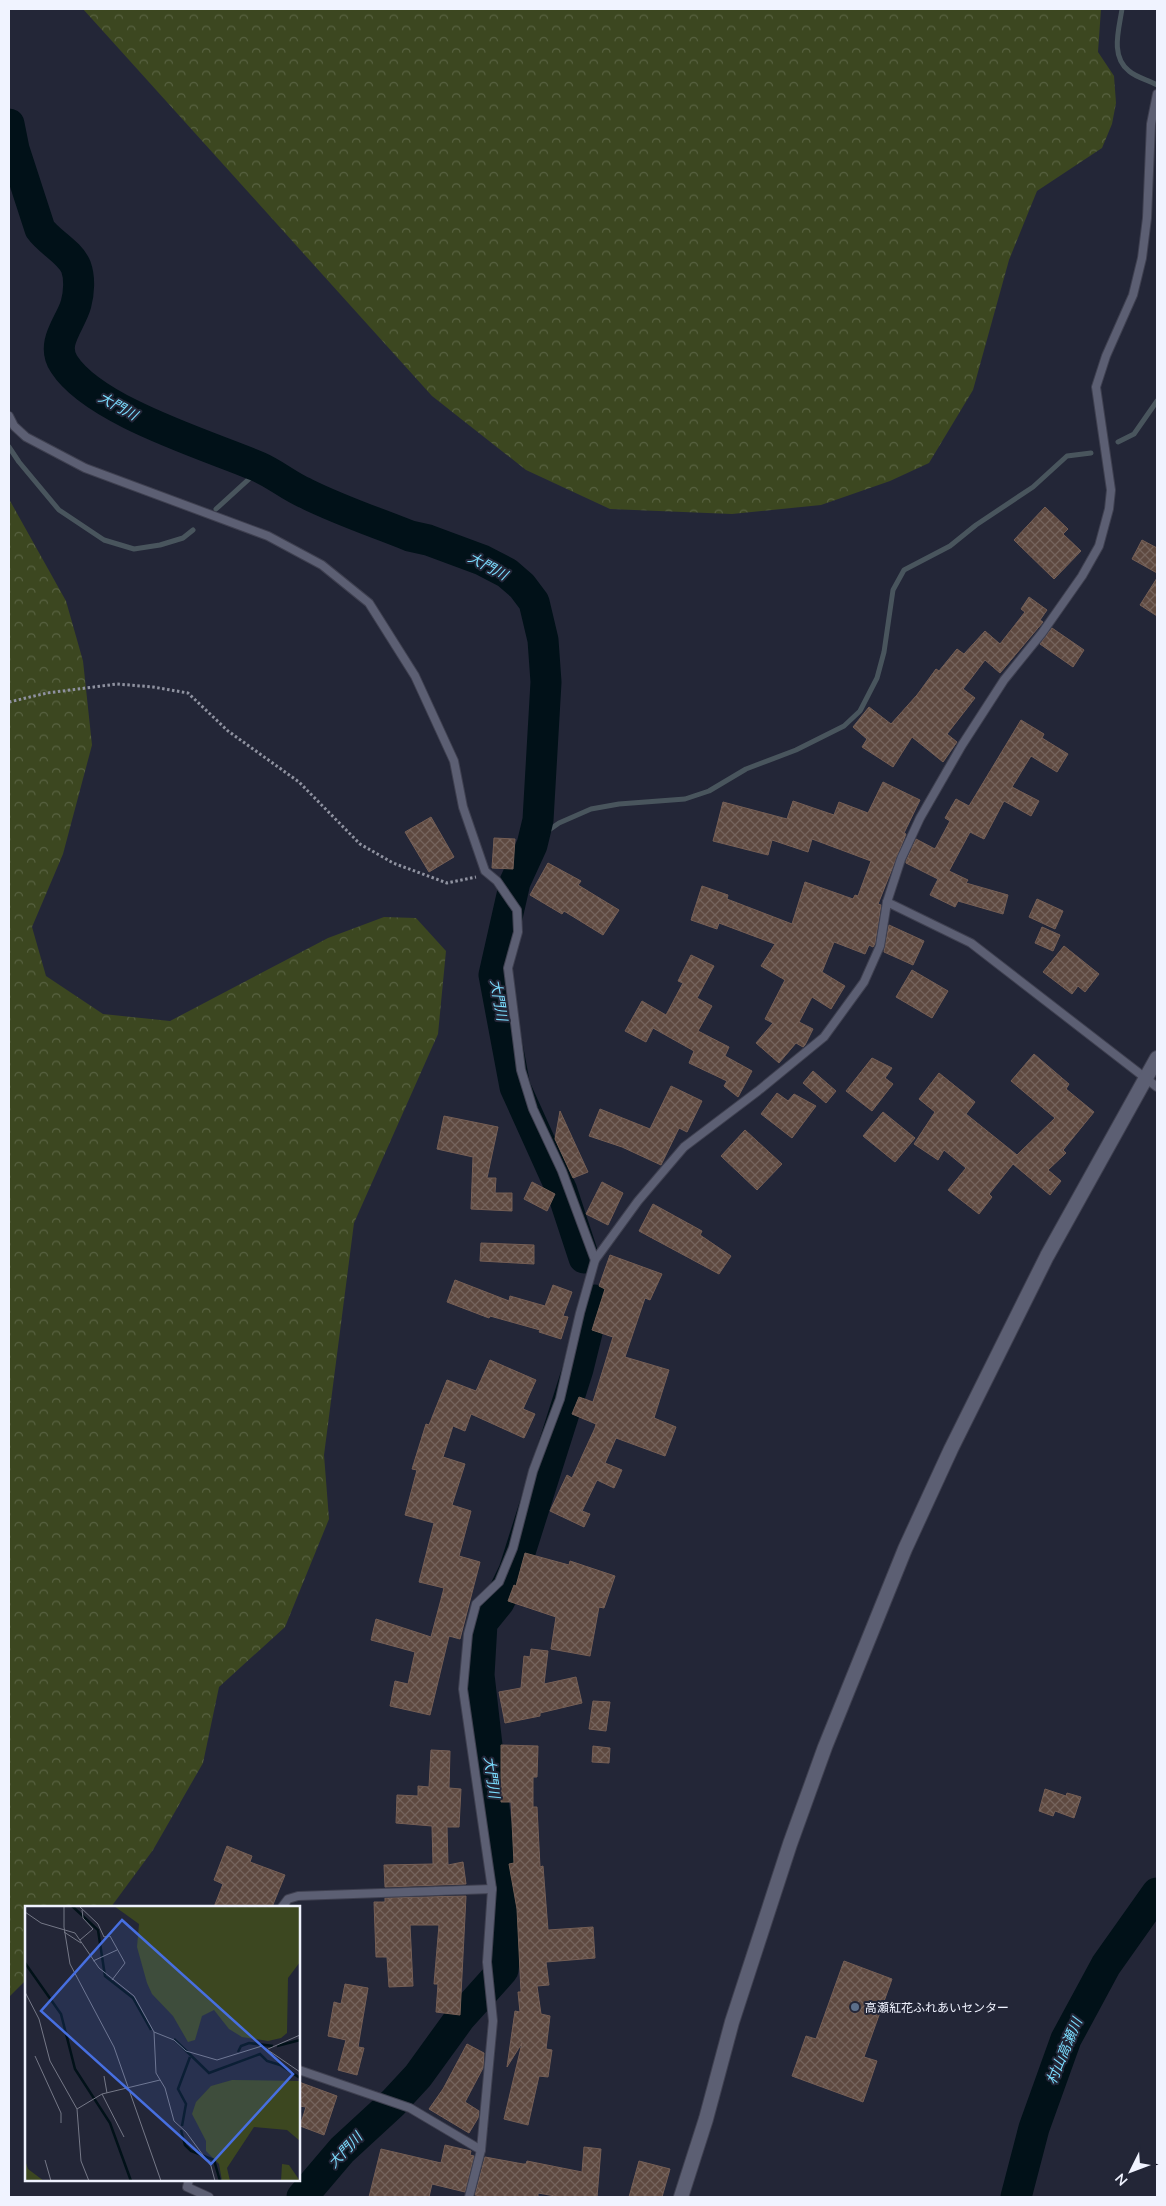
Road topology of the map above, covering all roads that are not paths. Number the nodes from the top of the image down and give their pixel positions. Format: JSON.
{"nodes":[{"id":1,"x":1157,"y":97,"type":"edge"},
{"id":2,"x":9,"y":416,"type":"edge"},
{"id":3,"x":887,"y":902,"type":"junction"},
{"id":4,"x":1157,"y":1058,"type":"edge"},
{"id":5,"x":1152,"y":1083,"type":"edge"},
{"id":6,"x":595,"y":1260,"type":"junction"},
{"id":7,"x":492,"y":1889,"type":"junction"},
{"id":8,"x":283,"y":1906,"type":"edge"},
{"id":9,"x":300,"y":2070,"type":"edge"},
{"id":10,"x":481,"y":2150,"type":"junction"},
{"id":11,"x":189,"y":2181,"type":"edge"},
{"id":12,"x":209,"y":2197,"type":"edge"},
{"id":13,"x":469,"y":2197,"type":"edge"},
{"id":14,"x":682,"y":2197,"type":"edge"}],
"edges":[{"from":1,"to":3,"type":"lane"},
{"from":2,"to":6,"type":"lane"},
{"from":3,"to":5,"type":"lane"},
{"from":3,"to":6,"type":"lane"},
{"from":4,"to":5,"type":"street"},
{"from":5,"to":14,"type":"street"},
{"from":6,"to":7,"type":"lane"},
{"from":7,"to":8,"type":"lane"},
{"from":7,"to":10,"type":"lane"},
{"from":9,"to":10,"type":"lane"},
{"from":10,"to":13,"type":"lane"},
{"from":11,"to":12,"type":"lane"}]}
